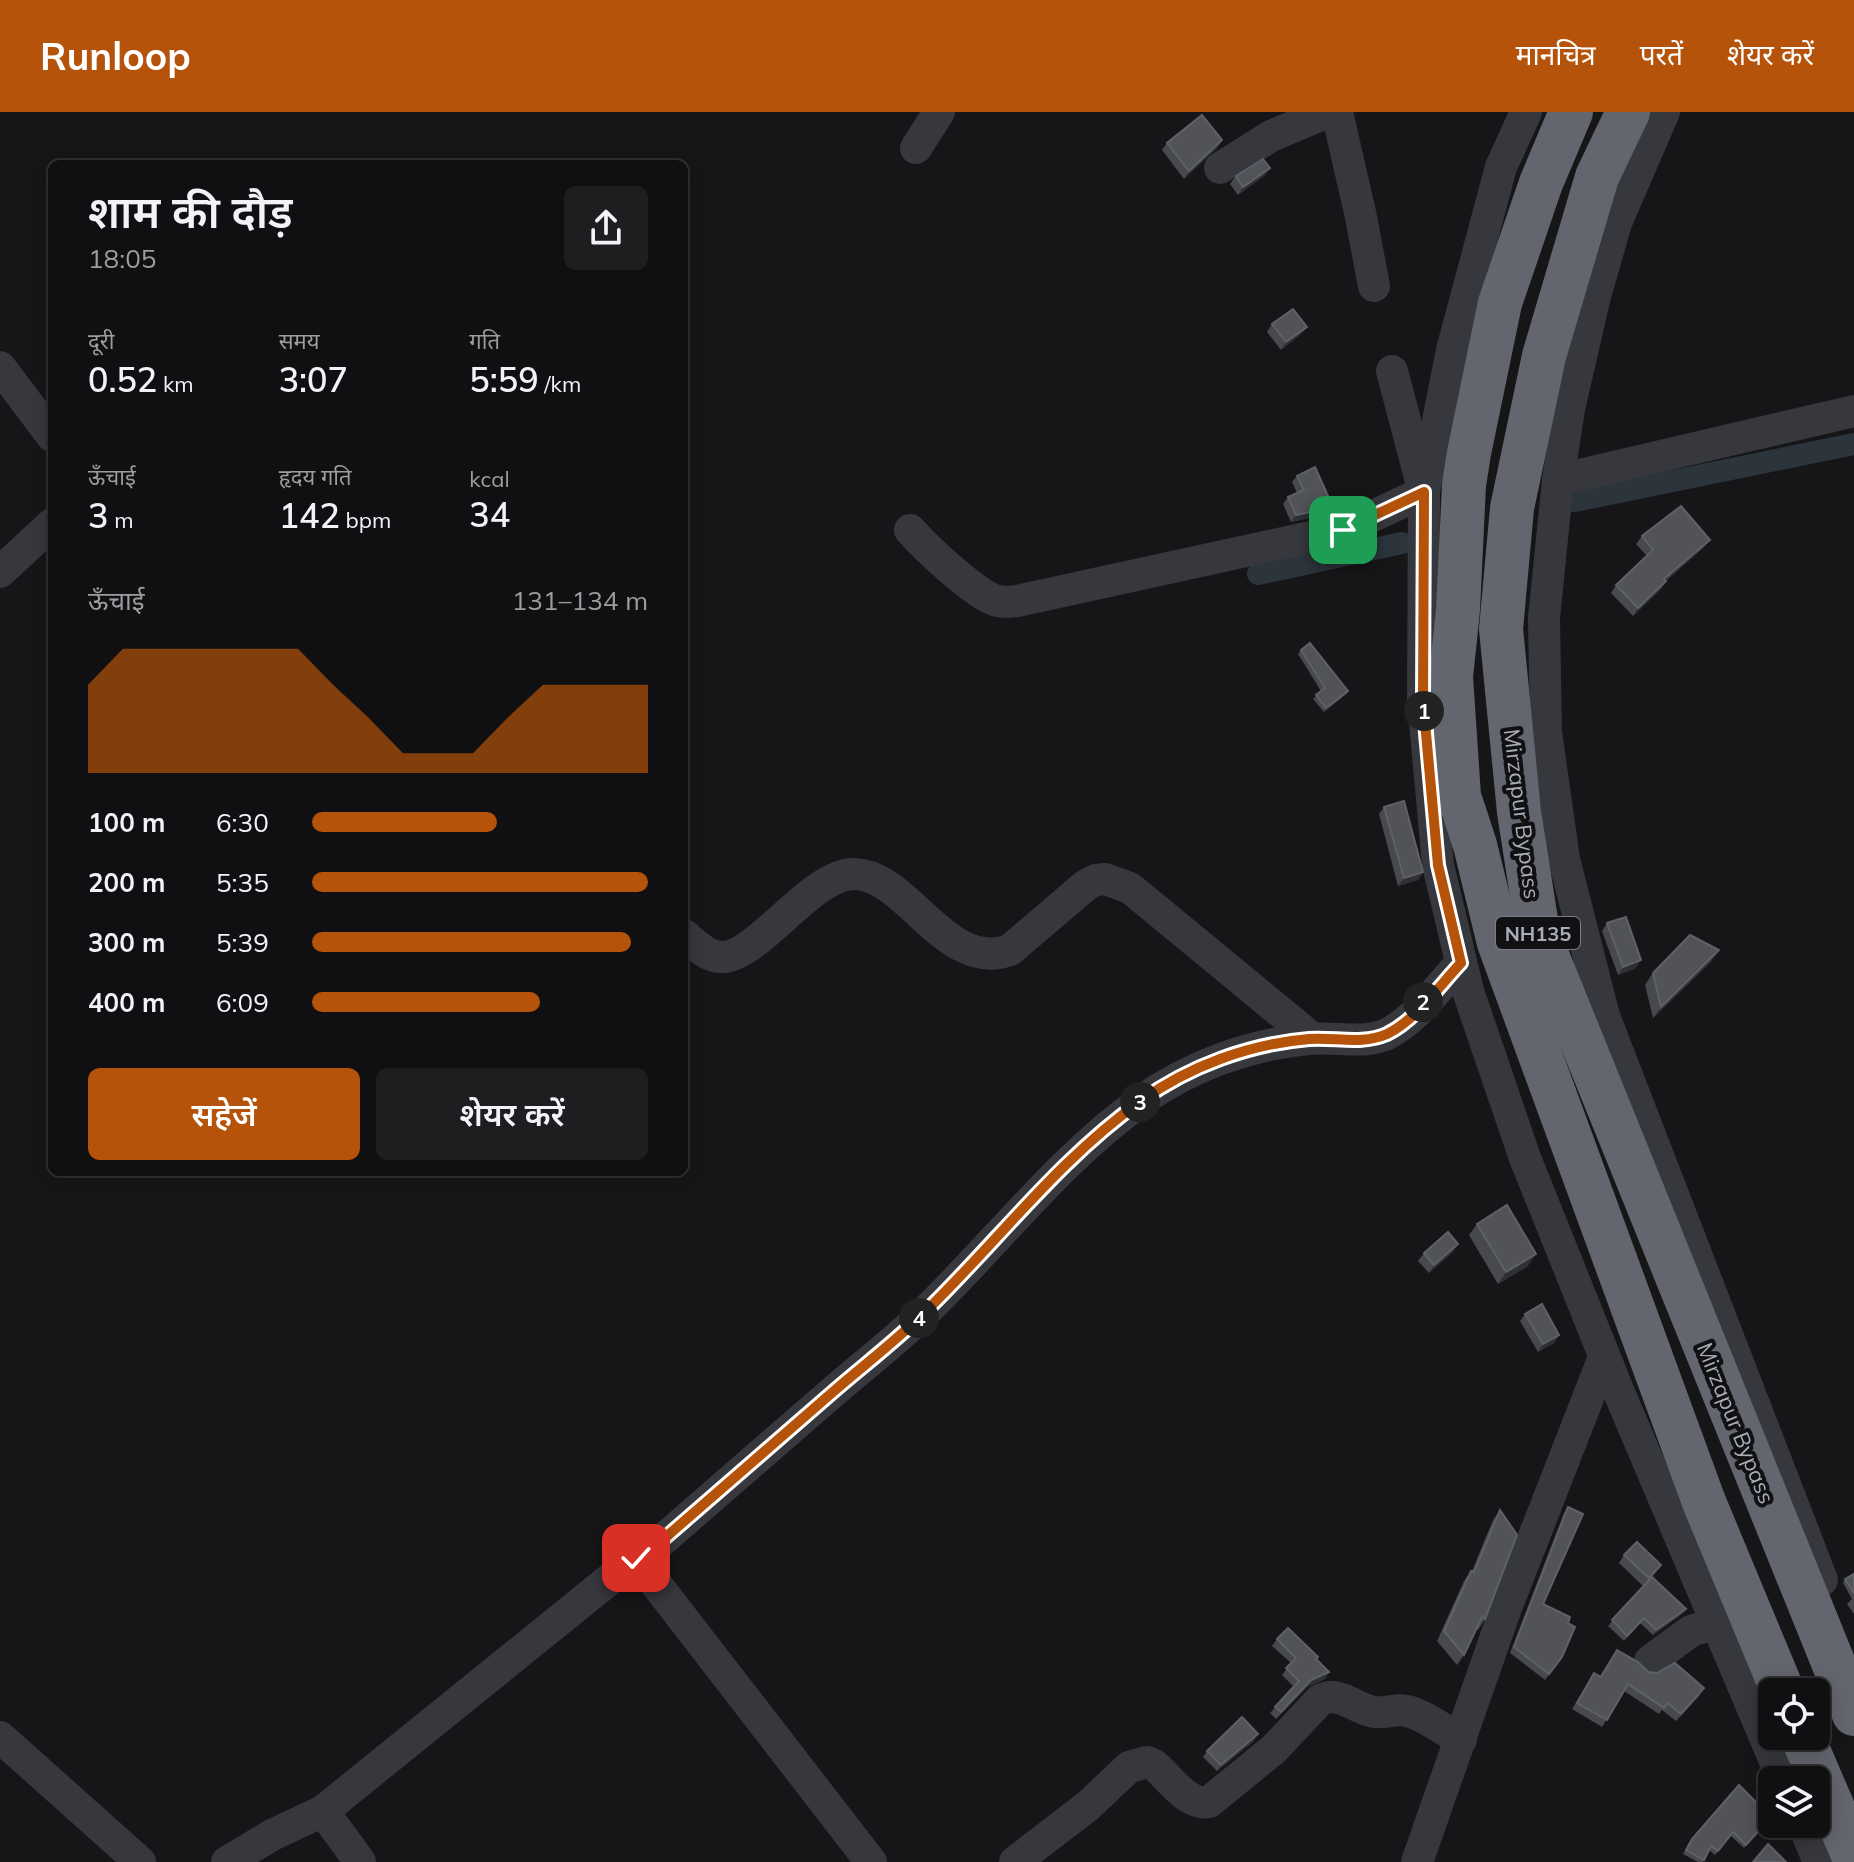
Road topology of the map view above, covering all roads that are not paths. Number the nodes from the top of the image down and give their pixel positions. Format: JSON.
{"nodes":[{"id":1,"x":939,"y":112,"type":"edge"},
{"id":2,"x":1328,"y":112,"type":"edge"},
{"id":3,"x":1337,"y":112,"type":"edge"},
{"id":4,"x":1526,"y":112,"type":"edge"},
{"id":5,"x":1571,"y":112,"type":"edge"},
{"id":6,"x":1628,"y":112,"type":"edge"},
{"id":7,"x":1664,"y":112,"type":"edge"},
{"id":8,"x":916,"y":148,"type":"dead end"},
{"id":9,"x":1220,"y":168,"type":"dead end"},
{"id":10,"x":1374,"y":286,"type":"dead end"},
{"id":11,"x":0,"y":367,"type":"edge"},
{"id":12,"x":1392,"y":371,"type":"dead end"},
{"id":13,"x":1854,"y":411,"type":"edge"},
{"id":14,"x":48,"y":431,"type":"edge"},
{"id":15,"x":1558,"y":480,"type":"junction"},
{"id":16,"x":1424,"y":492,"type":"junction"},
{"id":17,"x":48,"y":528,"type":"edge"},
{"id":18,"x":910,"y":530,"type":"dead end"},
{"id":19,"x":0,"y":572,"type":"edge"},
{"id":20,"x":688,"y":938,"type":"edge"},
{"id":21,"x":1461,"y":963,"type":"junction"},
{"id":22,"x":1312,"y":1038,"type":"junction"},
{"id":23,"x":1600,"y":1366,"type":"junction"},
{"id":24,"x":636,"y":1558,"type":"junction"},
{"id":25,"x":1717,"y":1623,"type":"junction"},
{"id":26,"x":1650,"y":1661,"type":"dead end"},
{"id":27,"x":1854,"y":1668,"type":"edge"},
{"id":28,"x":1777,"y":1678,"type":"edge"},
{"id":29,"x":1854,"y":1714,"type":"edge"},
{"id":30,"x":0,"y":1737,"type":"edge"},
{"id":31,"x":1461,"y":1740,"type":"junction"},
{"id":32,"x":1808,"y":1750,"type":"edge"},
{"id":33,"x":1777,"y":1766,"type":"edge"},
{"id":34,"x":323,"y":1811,"type":"junction"},
{"id":35,"x":1809,"y":1838,"type":"edge"},
{"id":36,"x":1854,"y":1857,"type":"edge"},
{"id":37,"x":140,"y":1862,"type":"edge"},
{"id":38,"x":227,"y":1862,"type":"edge"},
{"id":39,"x":360,"y":1862,"type":"edge"},
{"id":40,"x":871,"y":1862,"type":"edge"},
{"id":41,"x":1015,"y":1862,"type":"edge"},
{"id":42,"x":1417,"y":1862,"type":"edge"},
{"id":43,"x":1819,"y":1862,"type":"edge"}],
"edges":[{"from":1,"to":8,"type":"street"},
{"from":2,"to":9,"type":"street"},
{"from":3,"to":10,"type":"street"},
{"from":4,"to":16,"type":"street"},
{"from":5,"to":28,"type":"highway","number":"NH135"},
{"from":6,"to":29,"type":"highway","name":"Mirzapur Bypass","number":"NH135"},
{"from":7,"to":15,"type":"street"},
{"from":11,"to":14,"type":"street"},
{"from":12,"to":16,"type":"street"},
{"from":13,"to":15,"type":"street"},
{"from":15,"to":27,"type":"street"},
{"from":16,"to":18,"type":"street"},
{"from":16,"to":21,"type":"street"},
{"from":17,"to":19,"type":"street"},
{"from":20,"to":22,"type":"street"},
{"from":21,"to":22,"type":"street"},
{"from":21,"to":23,"type":"street"},
{"from":22,"to":24,"type":"street"},
{"from":23,"to":25,"type":"street"},
{"from":23,"to":31,"type":"street"},
{"from":24,"to":34,"type":"street"},
{"from":24,"to":40,"type":"street"},
{"from":25,"to":26,"type":"street"},
{"from":25,"to":33,"type":"street"},
{"from":30,"to":37,"type":"street"},
{"from":31,"to":41,"type":"street"},
{"from":31,"to":42,"type":"street"},
{"from":32,"to":36,"type":"highway"},
{"from":34,"to":38,"type":"street"},
{"from":34,"to":39,"type":"street"},
{"from":35,"to":43,"type":"street"}]}
